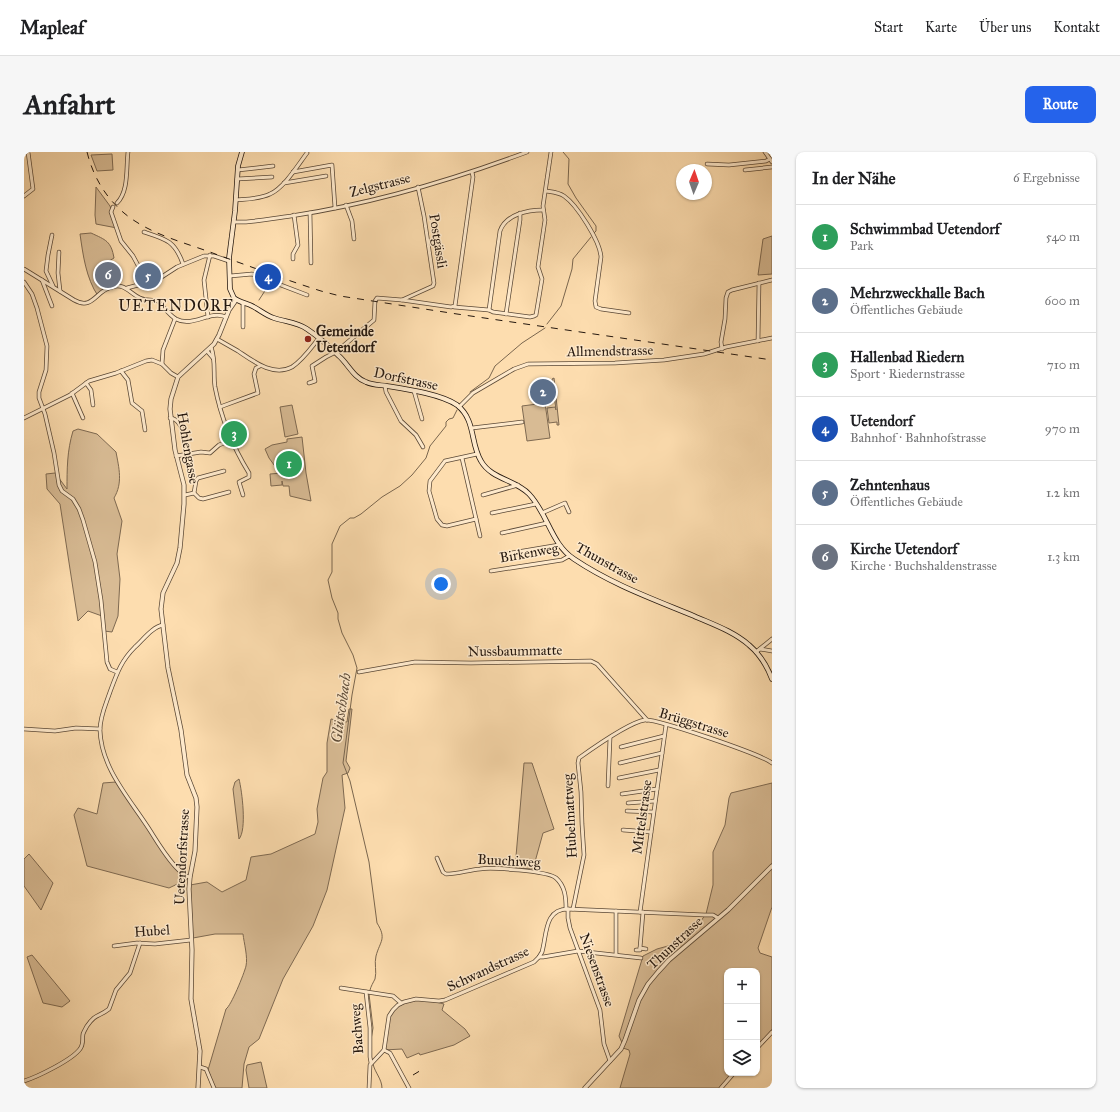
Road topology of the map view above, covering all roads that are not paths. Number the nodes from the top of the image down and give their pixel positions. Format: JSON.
{"nodes":[{"id":1,"x":28,"y":152,"type":"edge"},
{"id":2,"x":128,"y":152,"type":"edge"},
{"id":3,"x":242,"y":152,"type":"edge"},
{"id":4,"x":527,"y":152,"type":"edge"},
{"id":5,"x":551,"y":152,"type":"edge"},
{"id":6,"x":765,"y":152,"type":"edge"},
{"id":7,"x":307,"y":153,"type":"edge"},
{"id":8,"x":771,"y":161,"type":"edge"},
{"id":9,"x":712,"y":164,"type":"edge"},
{"id":10,"x":273,"y":166,"type":"dead end"},
{"id":11,"x":772,"y":167,"type":"edge"},
{"id":12,"x":238,"y":170,"type":"junction"},
{"id":13,"x":745,"y":170,"type":"dead end"},
{"id":14,"x":293,"y":172,"type":"junction"},
{"id":15,"x":472,"y":172,"type":"junction"},
{"id":16,"x":326,"y":176,"type":"dead end"},
{"id":17,"x":272,"y":177,"type":"dead end"},
{"id":18,"x":238,"y":179,"type":"junction"},
{"id":19,"x":284,"y":183,"type":"junction"},
{"id":20,"x":418,"y":187,"type":"junction"},
{"id":21,"x":546,"y":190,"type":"junction"},
{"id":22,"x":24,"y":196,"type":"edge"},
{"id":23,"x":236,"y":200,"type":"junction"},
{"id":24,"x":117,"y":203,"type":"dead end"},
{"id":25,"x":346,"y":205,"type":"junction"},
{"id":26,"x":113,"y":207,"type":"dead end"},
{"id":27,"x":335,"y":208,"type":"junction"},
{"id":28,"x":544,"y":210,"type":"junction"},
{"id":29,"x":310,"y":213,"type":"junction"},
{"id":30,"x":520,"y":213,"type":"junction"},
{"id":31,"x":294,"y":215,"type":"junction"},
{"id":32,"x":234,"y":222,"type":"junction"},
{"id":33,"x":144,"y":232,"type":"dead end"},
{"id":34,"x":52,"y":235,"type":"dead end"},
{"id":35,"x":354,"y":239,"type":"dead end"},
{"id":36,"x":59,"y":252,"type":"dead end"},
{"id":37,"x":210,"y":255,"type":"junction"},
{"id":38,"x":293,"y":259,"type":"dead end"},
{"id":39,"x":229,"y":261,"type":"junction"},
{"id":40,"x":311,"y":263,"type":"dead end"},
{"id":41,"x":182,"y":264,"type":"junction"},
{"id":42,"x":24,"y":269,"type":"edge"},
{"id":43,"x":230,"y":276,"type":"junction"},
{"id":44,"x":42,"y":280,"type":"junction"},
{"id":45,"x":772,"y":280,"type":"edge"},
{"id":46,"x":24,"y":282,"type":"edge"},
{"id":47,"x":148,"y":282,"type":"junction"},
{"id":48,"x":759,"y":283,"type":"junction"},
{"id":49,"x":53,"y":287,"type":"junction"},
{"id":50,"x":127,"y":288,"type":"junction"},
{"id":51,"x":60,"y":291,"type":"junction"},
{"id":52,"x":307,"y":295,"type":"dead end"},
{"id":53,"x":236,"y":300,"type":"junction"},
{"id":54,"x":402,"y":300,"type":"junction"},
{"id":55,"x":243,"y":303,"type":"junction"},
{"id":56,"x":52,"y":306,"type":"dead end"},
{"id":57,"x":454,"y":307,"type":"junction"},
{"id":58,"x":489,"y":310,"type":"junction"},
{"id":59,"x":629,"y":313,"type":"dead end"},
{"id":60,"x":506,"y":314,"type":"junction"},
{"id":61,"x":208,"y":317,"type":"junction"},
{"id":62,"x":226,"y":317,"type":"junction"},
{"id":63,"x":175,"y":319,"type":"junction"},
{"id":64,"x":243,"y":327,"type":"dead end"},
{"id":65,"x":319,"y":338,"type":"junction"},
{"id":66,"x":772,"y":338,"type":"edge"},
{"id":67,"x":217,"y":339,"type":"junction"},
{"id":68,"x":758,"y":341,"type":"junction"},
{"id":69,"x":211,"y":348,"type":"junction"},
{"id":70,"x":722,"y":348,"type":"junction"},
{"id":71,"x":207,"y":351,"type":"junction"},
{"id":72,"x":336,"y":352,"type":"junction"},
{"id":73,"x":214,"y":358,"type":"junction"},
{"id":74,"x":162,"y":364,"type":"junction"},
{"id":75,"x":260,"y":366,"type":"junction"},
{"id":76,"x":121,"y":371,"type":"junction"},
{"id":77,"x":178,"y":377,"type":"junction"},
{"id":78,"x":86,"y":383,"type":"junction"},
{"id":79,"x":309,"y":383,"type":"dead end"},
{"id":80,"x":385,"y":386,"type":"junction"},
{"id":81,"x":414,"y":391,"type":"junction"},
{"id":82,"x":72,"y":393,"type":"junction"},
{"id":83,"x":93,"y":404,"type":"dead end"},
{"id":84,"x":220,"y":407,"type":"junction"},
{"id":85,"x":459,"y":407,"type":"junction"},
{"id":86,"x":43,"y":408,"type":"junction"},
{"id":87,"x":24,"y":418,"type":"edge"},
{"id":88,"x":83,"y":418,"type":"dead end"},
{"id":89,"x":170,"y":418,"type":"junction"},
{"id":90,"x":422,"y":419,"type":"dead end"},
{"id":91,"x":522,"y":422,"type":"dead end"},
{"id":92,"x":472,"y":428,"type":"junction"},
{"id":93,"x":145,"y":430,"type":"dead end"},
{"id":94,"x":186,"y":438,"type":"dead end"},
{"id":95,"x":231,"y":440,"type":"junction"},
{"id":96,"x":423,"y":447,"type":"dead end"},
{"id":97,"x":477,"y":454,"type":"junction"},
{"id":98,"x":176,"y":456,"type":"junction"},
{"id":99,"x":462,"y":458,"type":"junction"},
{"id":100,"x":224,"y":471,"type":"dead end"},
{"id":101,"x":518,"y":485,"type":"junction"},
{"id":102,"x":229,"y":492,"type":"dead end"},
{"id":103,"x":194,"y":494,"type":"junction"},
{"id":104,"x":185,"y":495,"type":"junction"},
{"id":105,"x":243,"y":495,"type":"dead end"},
{"id":106,"x":483,"y":495,"type":"dead end"},
{"id":107,"x":536,"y":504,"type":"junction"},
{"id":108,"x":569,"y":512,"type":"dead end"},
{"id":109,"x":492,"y":513,"type":"dead end"},
{"id":110,"x":542,"y":513,"type":"junction"},
{"id":111,"x":476,"y":519,"type":"junction"},
{"id":112,"x":547,"y":523,"type":"junction"},
{"id":113,"x":502,"y":533,"type":"dead end"},
{"id":114,"x":480,"y":536,"type":"dead end"},
{"id":115,"x":559,"y":545,"type":"junction"},
{"id":116,"x":504,"y":554,"type":"dead end"},
{"id":117,"x":569,"y":556,"type":"junction"},
{"id":118,"x":491,"y":571,"type":"dead end"},
{"id":119,"x":163,"y":625,"type":"junction"},
{"id":120,"x":772,"y":639,"type":"edge"},
{"id":121,"x":758,"y":651,"type":"junction"},
{"id":122,"x":772,"y":651,"type":"edge"},
{"id":123,"x":117,"y":672,"type":"junction"},
{"id":124,"x":359,"y":672,"type":"dead end"},
{"id":125,"x":772,"y":679,"type":"edge"},
{"id":126,"x":647,"y":720,"type":"junction"},
{"id":127,"x":666,"y":725,"type":"junction"},
{"id":128,"x":24,"y":729,"type":"edge"},
{"id":129,"x":100,"y":729,"type":"junction"},
{"id":130,"x":664,"y":736,"type":"junction"},
{"id":131,"x":610,"y":738,"type":"junction"},
{"id":132,"x":621,"y":747,"type":"dead end"},
{"id":133,"x":662,"y":753,"type":"junction"},
{"id":134,"x":620,"y":763,"type":"dead end"},
{"id":135,"x":772,"y":763,"type":"edge"},
{"id":136,"x":659,"y":770,"type":"junction"},
{"id":137,"x":619,"y":778,"type":"dead end"},
{"id":138,"x":608,"y":786,"type":"dead end"},
{"id":139,"x":657,"y":789,"type":"junction"},
{"id":140,"x":622,"y":794,"type":"dead end"},
{"id":141,"x":655,"y":801,"type":"junction"},
{"id":142,"x":628,"y":803,"type":"dead end"},
{"id":143,"x":628,"y":811,"type":"dead end"},
{"id":144,"x":654,"y":812,"type":"junction"},
{"id":145,"x":623,"y":830,"type":"dead end"},
{"id":146,"x":651,"y":832,"type":"junction"},
{"id":147,"x":437,"y":858,"type":"dead end"},
{"id":148,"x":772,"y":866,"type":"edge"},
{"id":149,"x":190,"y":877,"type":"junction"},
{"id":150,"x":567,"y":909,"type":"junction"},
{"id":151,"x":573,"y":909,"type":"junction"},
{"id":152,"x":616,"y":911,"type":"junction"},
{"id":153,"x":641,"y":912,"type":"junction"},
{"id":154,"x":718,"y":918,"type":"junction"},
{"id":155,"x":191,"y":940,"type":"junction"},
{"id":156,"x":140,"y":943,"type":"junction"},
{"id":157,"x":114,"y":946,"type":"dead end"},
{"id":158,"x":640,"y":948,"type":"junction"},
{"id":159,"x":646,"y":949,"type":"dead end"},
{"id":160,"x":636,"y":950,"type":"dead end"},
{"id":161,"x":578,"y":951,"type":"junction"},
{"id":162,"x":616,"y":954,"type":"dead end"},
{"id":163,"x":539,"y":957,"type":"junction"},
{"id":164,"x":641,"y":958,"type":"dead end"},
{"id":165,"x":341,"y":988,"type":"dead end"},
{"id":166,"x":368,"y":993,"type":"junction"},
{"id":167,"x":401,"y":1003,"type":"junction"},
{"id":168,"x":772,"y":1032,"type":"edge"},
{"id":169,"x":760,"y":1045,"type":"edge"},
{"id":170,"x":384,"y":1050,"type":"junction"},
{"id":171,"x":610,"y":1061,"type":"junction"},
{"id":172,"x":371,"y":1063,"type":"junction"},
{"id":173,"x":200,"y":1067,"type":"junction"},
{"id":174,"x":731,"y":1076,"type":"edge"},
{"id":175,"x":24,"y":1081,"type":"edge"},
{"id":176,"x":198,"y":1088,"type":"edge"},
{"id":177,"x":214,"y":1088,"type":"edge"},
{"id":178,"x":369,"y":1088,"type":"edge"},
{"id":179,"x":409,"y":1088,"type":"edge"},
{"id":180,"x":585,"y":1088,"type":"edge"},
{"id":181,"x":721,"y":1088,"type":"edge"}],
"edges":[{"from":1,"to":22,"type":"street"},
{"from":2,"to":24,"type":"street"},
{"from":3,"to":12,"type":"main road"},
{"from":4,"to":15,"type":"street","name":"Zelgstrasse"},
{"from":5,"to":21,"type":"street"},
{"from":6,"to":8,"type":"street"},
{"from":7,"to":14,"type":"street"},
{"from":8,"to":9,"type":"street"},
{"from":10,"to":12,"type":"street"},
{"from":11,"to":13,"type":"street"},
{"from":12,"to":18,"type":"main road"},
{"from":14,"to":19,"type":"street"},
{"from":14,"to":27,"type":"street"},
{"from":15,"to":20,"type":"street","name":"Zelgstrasse"},
{"from":15,"to":57,"type":"street"},
{"from":16,"to":19,"type":"street"},
{"from":17,"to":18,"type":"street"},
{"from":18,"to":23,"type":"main road"},
{"from":19,"to":23,"type":"street"},
{"from":20,"to":25,"type":"street","name":"Zelgstrasse"},
{"from":20,"to":54,"type":"street","name":"Postgässli"},
{"from":21,"to":28,"type":"street"},
{"from":21,"to":59,"type":"street"},
{"from":23,"to":32,"type":"main road"},
{"from":25,"to":27,"type":"street","name":"Zelgstrasse"},
{"from":25,"to":35,"type":"street"},
{"from":26,"to":47,"type":"street"},
{"from":27,"to":29,"type":"street","name":"Zelgstrasse"},
{"from":28,"to":30,"type":"street"},
{"from":28,"to":60,"type":"street"},
{"from":29,"to":31,"type":"street","name":"Zelgstrasse"},
{"from":29,"to":40,"type":"street"},
{"from":30,"to":58,"type":"street"},
{"from":30,"to":60,"type":"street"},
{"from":31,"to":32,"type":"street","name":"Zelgstrasse"},
{"from":31,"to":38,"type":"street"},
{"from":32,"to":39,"type":"main road"},
{"from":33,"to":41,"type":"street"},
{"from":34,"to":49,"type":"street"},
{"from":36,"to":51,"type":"street"},
{"from":37,"to":39,"type":"street"},
{"from":37,"to":41,"type":"street"},
{"from":37,"to":61,"type":"street"},
{"from":39,"to":43,"type":"main road"},
{"from":41,"to":47,"type":"street"},
{"from":42,"to":44,"type":"street"},
{"from":43,"to":52,"type":"street"},
{"from":43,"to":53,"type":"main road"},
{"from":44,"to":49,"type":"street"},
{"from":44,"to":56,"type":"street"},
{"from":45,"to":48,"type":"street"},
{"from":46,"to":86,"type":"street"},
{"from":47,"to":50,"type":"street"},
{"from":48,"to":68,"type":"street"},
{"from":48,"to":70,"type":"street"},
{"from":49,"to":51,"type":"street"},
{"from":50,"to":51,"type":"street"},
{"from":50,"to":63,"type":"street"},
{"from":53,"to":55,"type":"main road","name":"Dorfstrasse"},
{"from":53,"to":62,"type":"street","name":"Hohlengasse"},
{"from":54,"to":57,"type":"street"},
{"from":54,"to":72,"type":"street","name":"Postgässli"},
{"from":55,"to":64,"type":"street"},
{"from":55,"to":65,"type":"main road","name":"Dorfstrasse"},
{"from":57,"to":58,"type":"street"},
{"from":58,"to":60,"type":"street"},
{"from":61,"to":62,"type":"street"},
{"from":61,"to":63,"type":"street"},
{"from":62,"to":67,"type":"street","name":"Hohlengasse"},
{"from":63,"to":74,"type":"street"},
{"from":65,"to":72,"type":"main road","name":"Dorfstrasse"},
{"from":65,"to":75,"type":"street"},
{"from":66,"to":68,"type":"street","name":"Allmendstrasse"},
{"from":67,"to":69,"type":"street","name":"Hohlengasse"},
{"from":67,"to":75,"type":"street"},
{"from":68,"to":70,"type":"street","name":"Allmendstrasse"},
{"from":69,"to":71,"type":"street","name":"Hohlengasse"},
{"from":69,"to":73,"type":"street"},
{"from":70,"to":85,"type":"street","name":"Allmendstrasse"},
{"from":71,"to":73,"type":"street"},
{"from":71,"to":77,"type":"street","name":"Hohlengasse"},
{"from":72,"to":79,"type":"street"},
{"from":72,"to":80,"type":"main road","name":"Dorfstrasse"},
{"from":73,"to":84,"type":"street"},
{"from":74,"to":76,"type":"street"},
{"from":74,"to":77,"type":"street"},
{"from":75,"to":84,"type":"street"},
{"from":76,"to":78,"type":"street"},
{"from":76,"to":93,"type":"street"},
{"from":77,"to":89,"type":"street","name":"Hohlengasse"},
{"from":78,"to":82,"type":"street"},
{"from":78,"to":83,"type":"street"},
{"from":80,"to":81,"type":"main road","name":"Dorfstrasse"},
{"from":80,"to":96,"type":"street"},
{"from":81,"to":85,"type":"main road","name":"Dorfstrasse"},
{"from":81,"to":90,"type":"street"},
{"from":82,"to":86,"type":"street"},
{"from":82,"to":88,"type":"street"},
{"from":84,"to":95,"type":"street"},
{"from":85,"to":92,"type":"main road","name":"Thunstrasse"},
{"from":86,"to":87,"type":"street"},
{"from":86,"to":123,"type":"street"},
{"from":89,"to":94,"type":"street"},
{"from":89,"to":98,"type":"street","name":"Hohlengasse"},
{"from":91,"to":92,"type":"street"},
{"from":92,"to":97,"type":"main road","name":"Thunstrasse"},
{"from":95,"to":98,"type":"street"},
{"from":95,"to":105,"type":"street"},
{"from":97,"to":99,"type":"street"},
{"from":97,"to":101,"type":"main road","name":"Thunstrasse"},
{"from":98,"to":104,"type":"street","name":"Hohlengasse"},
{"from":99,"to":111,"type":"street"},
{"from":99,"to":111,"type":"street"},
{"from":100,"to":103,"type":"street"},
{"from":101,"to":106,"type":"street"},
{"from":101,"to":107,"type":"main road","name":"Thunstrasse"},
{"from":102,"to":103,"type":"street"},
{"from":103,"to":104,"type":"street"},
{"from":104,"to":119,"type":"street","name":"Hohlengasse"},
{"from":107,"to":109,"type":"street"},
{"from":107,"to":110,"type":"main road","name":"Thunstrasse"},
{"from":108,"to":110,"type":"street"},
{"from":110,"to":112,"type":"main road","name":"Thunstrasse"},
{"from":111,"to":114,"type":"street"},
{"from":112,"to":113,"type":"street"},
{"from":112,"to":115,"type":"main road","name":"Thunstrasse"},
{"from":115,"to":116,"type":"street"},
{"from":115,"to":117,"type":"main road","name":"Thunstrasse"},
{"from":117,"to":118,"type":"street","name":"Birkenweg"},
{"from":117,"to":121,"type":"main road","name":"Thunstrasse"},
{"from":119,"to":123,"type":"street"},
{"from":119,"to":149,"type":"street","name":"Uetendorfstrasse"},
{"from":120,"to":121,"type":"street"},
{"from":121,"to":122,"type":"street"},
{"from":121,"to":125,"type":"main road","name":"Thunstrasse"},
{"from":123,"to":129,"type":"street"},
{"from":124,"to":126,"type":"street","name":"Nussbaummatte"},
{"from":126,"to":127,"type":"street","name":"Brüggstrasse"},
{"from":126,"to":131,"type":"street","name":"Brüggstrasse"},
{"from":127,"to":130,"type":"street","name":"Mittelstrasse"},
{"from":127,"to":135,"type":"street","name":"Brüggstrasse"},
{"from":128,"to":129,"type":"street"},
{"from":129,"to":149,"type":"street"},
{"from":130,"to":132,"type":"street"},
{"from":130,"to":133,"type":"street","name":"Mittelstrasse"},
{"from":131,"to":138,"type":"street"},
{"from":131,"to":151,"type":"street","name":"Hubelmattweg"},
{"from":133,"to":134,"type":"street"},
{"from":133,"to":136,"type":"street","name":"Mittelstrasse"},
{"from":136,"to":137,"type":"street"},
{"from":136,"to":139,"type":"street","name":"Mittelstrasse"},
{"from":139,"to":140,"type":"street"},
{"from":139,"to":141,"type":"street","name":"Mittelstrasse"},
{"from":141,"to":142,"type":"street"},
{"from":141,"to":144,"type":"street","name":"Mittelstrasse"},
{"from":143,"to":144,"type":"street"},
{"from":144,"to":146,"type":"street","name":"Mittelstrasse"},
{"from":145,"to":146,"type":"street"},
{"from":146,"to":153,"type":"street","name":"Mittelstrasse"},
{"from":147,"to":150,"type":"street","name":"Buuchiweg"},
{"from":148,"to":154,"type":"street","name":"Thunstrasse"},
{"from":149,"to":155,"type":"street","name":"Uetendorfstrasse"},
{"from":150,"to":151,"type":"street"},
{"from":150,"to":161,"type":"street","name":"Niesenstrasse"},
{"from":150,"to":163,"type":"street","name":"Schwandstrasse"},
{"from":151,"to":152,"type":"street"},
{"from":152,"to":153,"type":"street"},
{"from":152,"to":162,"type":"street"},
{"from":153,"to":154,"type":"street"},
{"from":153,"to":158,"type":"street","name":"Mittelstrasse"},
{"from":154,"to":171,"type":"street","name":"Thunstrasse"},
{"from":155,"to":156,"type":"street","name":"Hubel"},
{"from":155,"to":173,"type":"street","name":"Uetendorfstrasse"},
{"from":156,"to":157,"type":"street","name":"Hubel"},
{"from":156,"to":175,"type":"street"},
{"from":158,"to":159,"type":"street"},
{"from":158,"to":160,"type":"street"},
{"from":161,"to":163,"type":"street"},
{"from":161,"to":164,"type":"street"},
{"from":161,"to":171,"type":"street","name":"Niesenstrasse"},
{"from":163,"to":167,"type":"street","name":"Schwandstrasse"},
{"from":165,"to":166,"type":"street"},
{"from":166,"to":167,"type":"street"},
{"from":166,"to":172,"type":"street","name":"Bachweg"},
{"from":167,"to":170,"type":"street"},
{"from":168,"to":169,"type":"street"},
{"from":170,"to":172,"type":"street"},
{"from":170,"to":179,"type":"street"},
{"from":171,"to":180,"type":"street","name":"Thunstrasse"},
{"from":172,"to":178,"type":"street"},
{"from":173,"to":176,"type":"street","name":"Uetendorfstrasse"},
{"from":173,"to":177,"type":"street"},
{"from":174,"to":181,"type":"street"}]}
